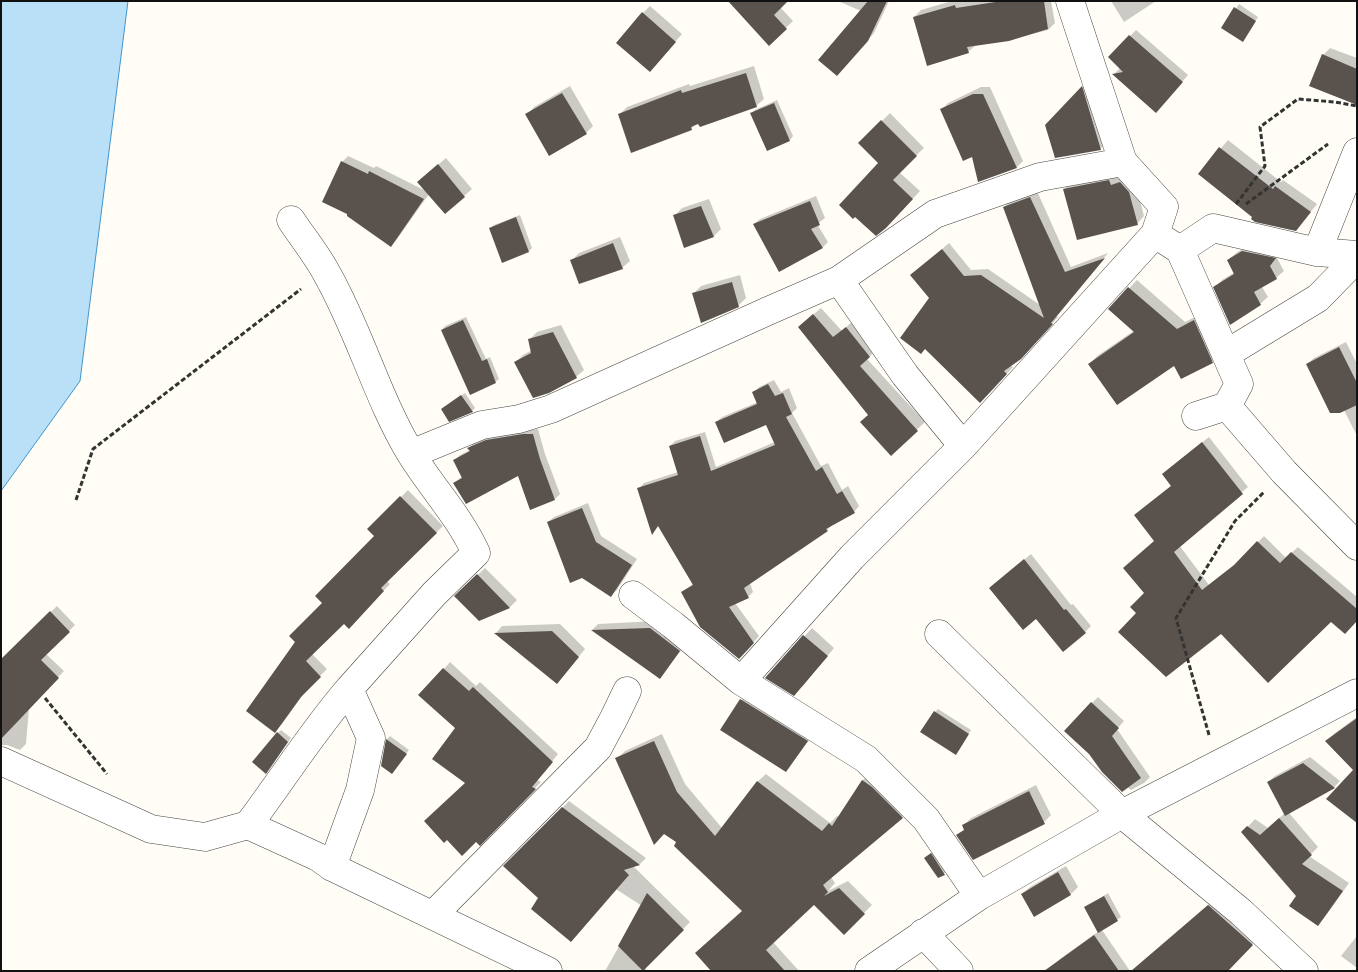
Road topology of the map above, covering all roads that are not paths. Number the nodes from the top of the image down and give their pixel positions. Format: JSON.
{"nodes":[{"id":1,"x":1070,"y":1,"type":"edge"},
{"id":2,"x":1357,"y":152,"type":"edge"},
{"id":3,"x":1123,"y":162,"type":"junction"},
{"id":4,"x":291,"y":220,"type":"dead end"},
{"id":5,"x":1155,"y":234,"type":"junction"},
{"id":6,"x":1180,"y":250,"type":"junction"},
{"id":7,"x":1317,"y":252,"type":"junction"},
{"id":8,"x":1357,"y":257,"type":"edge"},
{"id":9,"x":839,"y":280,"type":"junction"},
{"id":10,"x":1226,"y":354,"type":"junction"},
{"id":11,"x":1227,"y":406,"type":"junction"},
{"id":12,"x":1196,"y":416,"type":"dead end"},
{"id":13,"x":963,"y":446,"type":"junction"},
{"id":14,"x":411,"y":454,"type":"junction"},
{"id":15,"x":1357,"y":546,"type":"edge"},
{"id":16,"x":633,"y":595,"type":"dead end"},
{"id":17,"x":939,"y":634,"type":"dead end"},
{"id":18,"x":741,"y":681,"type":"junction"},
{"id":19,"x":349,"y":689,"type":"junction"},
{"id":20,"x":627,"y":691,"type":"dead end"},
{"id":21,"x":1357,"y":692,"type":"edge"},
{"id":22,"x":1,"y":761,"type":"edge"},
{"id":23,"x":1122,"y":814,"type":"junction"},
{"id":24,"x":248,"y":825,"type":"junction"},
{"id":25,"x":332,"y":867,"type":"junction"},
{"id":26,"x":979,"y":896,"type":"junction"},
{"id":27,"x":432,"y":915,"type":"junction"},
{"id":28,"x":923,"y":933,"type":"junction"},
{"id":29,"x":548,"y":971,"type":"edge"},
{"id":30,"x":870,"y":971,"type":"edge"},
{"id":31,"x":959,"y":971,"type":"edge"},
{"id":32,"x":1304,"y":971,"type":"edge"}],
"edges":[{"from":1,"to":3,"type":"street"},
{"from":2,"to":7,"type":"street"},
{"from":3,"to":5,"type":"street"},
{"from":3,"to":9,"type":"street"},
{"from":4,"to":14,"type":"street"},
{"from":5,"to":6,"type":"street"},
{"from":5,"to":13,"type":"street"},
{"from":6,"to":7,"type":"street"},
{"from":6,"to":10,"type":"street"},
{"from":7,"to":8,"type":"street"},
{"from":8,"to":10,"type":"street"},
{"from":9,"to":13,"type":"street"},
{"from":9,"to":14,"type":"street"},
{"from":10,"to":11,"type":"street"},
{"from":11,"to":12,"type":"street"},
{"from":11,"to":15,"type":"street"},
{"from":13,"to":18,"type":"street"},
{"from":14,"to":19,"type":"street"},
{"from":16,"to":18,"type":"street"},
{"from":17,"to":23,"type":"street"},
{"from":18,"to":26,"type":"street"},
{"from":19,"to":24,"type":"street"},
{"from":19,"to":25,"type":"street"},
{"from":20,"to":27,"type":"street"},
{"from":21,"to":23,"type":"street"},
{"from":22,"to":24,"type":"street"},
{"from":23,"to":26,"type":"street"},
{"from":23,"to":32,"type":"street"},
{"from":24,"to":25,"type":"street"},
{"from":25,"to":27,"type":"street"},
{"from":26,"to":28,"type":"street"},
{"from":27,"to":29,"type":"street"},
{"from":28,"to":30,"type":"street"},
{"from":28,"to":31,"type":"street"}]}
